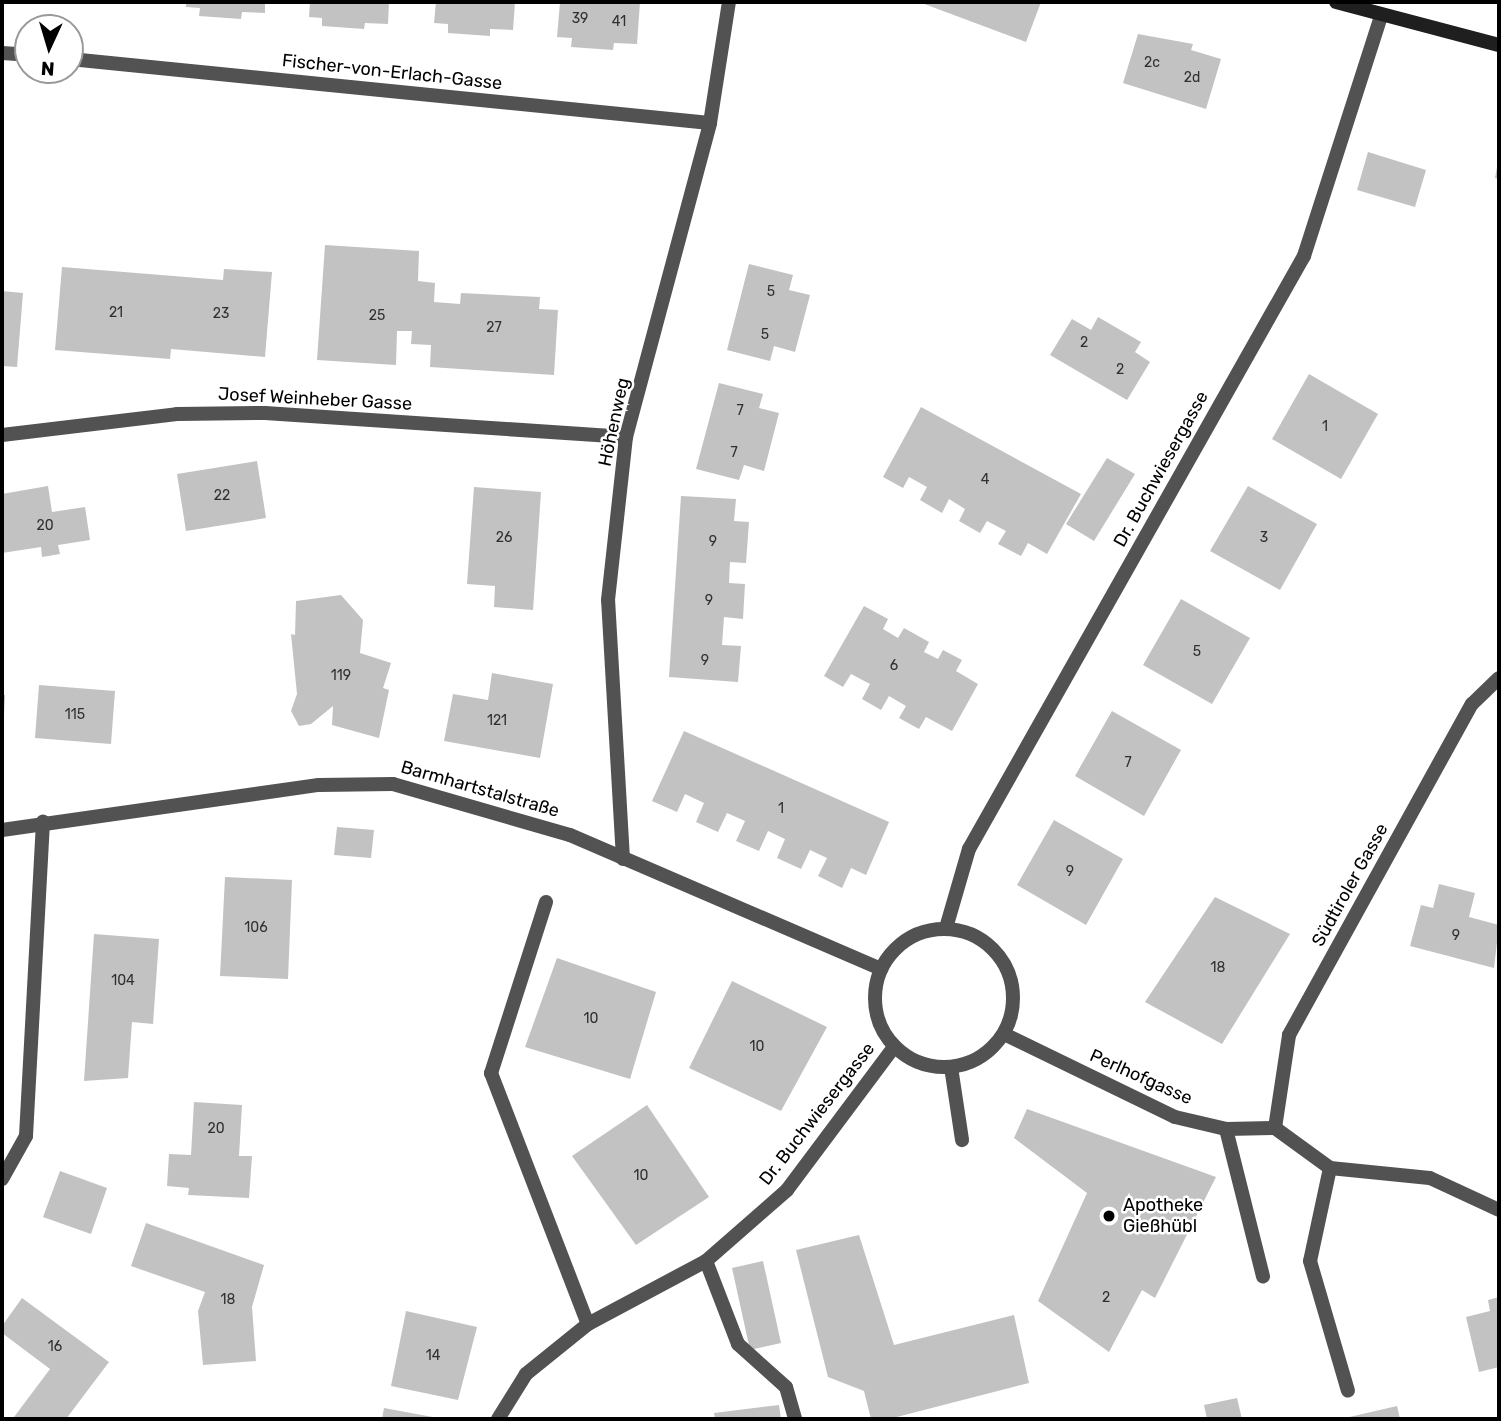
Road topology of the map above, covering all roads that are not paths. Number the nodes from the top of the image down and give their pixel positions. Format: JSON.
{"nodes":[{"id":1,"x":729,"y":2,"type":"edge"},
{"id":2,"x":1336,"y":2,"type":"edge"},
{"id":3,"x":1381,"y":16,"type":"junction"},
{"id":4,"x":1499,"y":45,"type":"edge"},
{"id":5,"x":84,"y":60,"type":"edge"},
{"id":6,"x":710,"y":123,"type":"junction"},
{"id":7,"x":2,"y":435,"type":"edge"},
{"id":8,"x":626,"y":437,"type":"junction"},
{"id":9,"x":1499,"y":678,"type":"edge"},
{"id":10,"x":43,"y":821,"type":"junction"},
{"id":11,"x":2,"y":830,"type":"edge"},
{"id":12,"x":623,"y":859,"type":"junction"},
{"id":13,"x":546,"y":902,"type":"dead end"},
{"id":14,"x":946,"y":928,"type":"junction"},
{"id":15,"x":881,"y":970,"type":"junction"},
{"id":16,"x":1004,"y":1034,"type":"junction"},
{"id":17,"x":894,"y":1047,"type":"junction"},
{"id":18,"x":951,"y":1067,"type":"junction"},
{"id":19,"x":1275,"y":1128,"type":"junction"},
{"id":20,"x":1226,"y":1129,"type":"junction"},
{"id":21,"x":962,"y":1140,"type":"dead end"},
{"id":22,"x":1330,"y":1168,"type":"junction"},
{"id":23,"x":2,"y":1179,"type":"edge"},
{"id":24,"x":1499,"y":1210,"type":"edge"},
{"id":25,"x":706,"y":1261,"type":"junction"},
{"id":26,"x":1263,"y":1276,"type":"dead end"},
{"id":27,"x":588,"y":1324,"type":"junction"},
{"id":28,"x":1348,"y":1391,"type":"dead end"},
{"id":29,"x":498,"y":1419,"type":"edge"},
{"id":30,"x":795,"y":1419,"type":"edge"}],
"edges":[{"from":1,"to":6,"type":"street","name":"Höhenweg"},
{"from":2,"to":3,"type":"main road"},
{"from":3,"to":4,"type":"main road"},
{"from":3,"to":14,"type":"street","name":"Dr. Buchwiesergasse"},
{"from":5,"to":6,"type":"street","name":"Fischer-von-Erlach-Gasse"},
{"from":6,"to":8,"type":"street","name":"Höhenweg"},
{"from":7,"to":8,"type":"street","name":"Josef Weinheber Gasse"},
{"from":8,"to":12,"type":"street","name":"Höhenweg"},
{"from":9,"to":19,"type":"street","name":"Südtiroler Gasse"},
{"from":10,"to":11,"type":"street","name":"Barmhartstalstraße"},
{"from":10,"to":12,"type":"street","name":"Barmhartstalstraße"},
{"from":10,"to":23,"type":"street"},
{"from":12,"to":15,"type":"street","name":"Barmhartstalstraße"},
{"from":13,"to":27,"type":"street"},
{"from":14,"to":15,"type":"street"},
{"from":14,"to":16,"type":"street"},
{"from":15,"to":17,"type":"street","name":"Dr. Buchwiesergasse"},
{"from":16,"to":18,"type":"street"},
{"from":16,"to":20,"type":"street","name":"Perlhofgasse"},
{"from":17,"to":18,"type":"street","name":"Dr. Buchwiesergasse"},
{"from":17,"to":25,"type":"street","name":"Dr. Buchwiesergasse"},
{"from":18,"to":21,"type":"street"},
{"from":19,"to":20,"type":"street","name":"Perlhofgasse"},
{"from":19,"to":22,"type":"street"},
{"from":20,"to":26,"type":"street"},
{"from":22,"to":24,"type":"street"},
{"from":22,"to":28,"type":"street"},
{"from":25,"to":27,"type":"street","name":"Dr. Buchwiesergasse"},
{"from":25,"to":30,"type":"street"},
{"from":27,"to":29,"type":"street","name":"Dr. Buchwiesergasse"}]}
